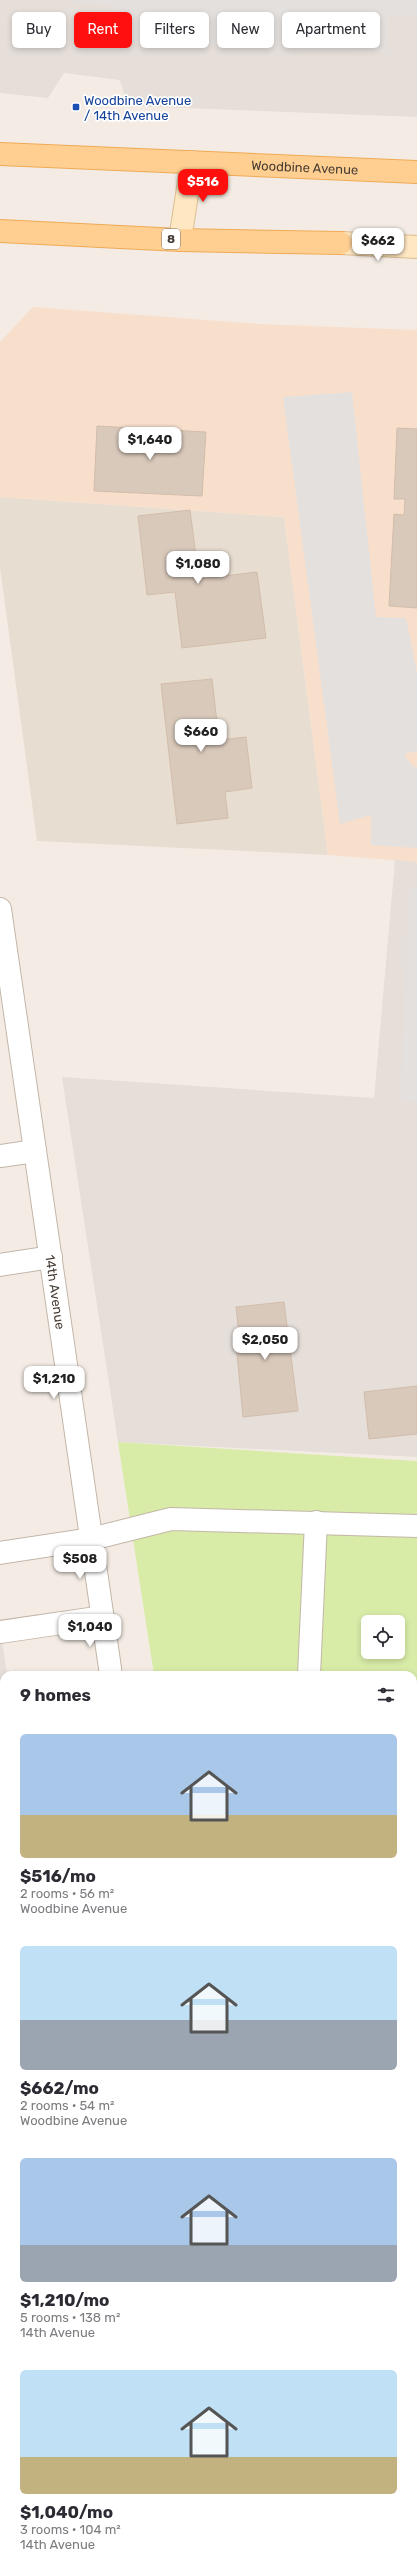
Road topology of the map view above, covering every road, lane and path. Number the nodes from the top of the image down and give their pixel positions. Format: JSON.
{"nodes":[{"id":1,"x":0,"y":154,"type":"edge"},
{"id":2,"x":192,"y":162,"type":"junction"},
{"id":3,"x":417,"y":172,"type":"edge"},
{"id":4,"x":0,"y":231,"type":"edge"},
{"id":5,"x":180,"y":240,"type":"junction"},
{"id":6,"x":417,"y":247,"type":"edge"},
{"id":7,"x":0,"y":909,"type":"edge"},
{"id":8,"x":35,"y":1151,"type":"junction"},
{"id":9,"x":0,"y":1156,"type":"edge"},
{"id":10,"x":51,"y":1257,"type":"junction"},
{"id":11,"x":0,"y":1265,"type":"edge"},
{"id":12,"x":316,"y":1522,"type":"junction"},
{"id":13,"x":417,"y":1526,"type":"edge"},
{"id":14,"x":91,"y":1539,"type":"junction"},
{"id":15,"x":0,"y":1553,"type":"edge"},
{"id":16,"x":103,"y":1617,"type":"junction"},
{"id":17,"x":0,"y":1632,"type":"edge"},
{"id":18,"x":110,"y":1671,"type":"edge"},
{"id":19,"x":309,"y":1671,"type":"edge"}],
"edges":[{"from":1,"to":2,"type":"main road","name":"Woodbine Avenue"},
{"from":2,"to":3,"type":"main road","name":"Woodbine Avenue"},
{"from":2,"to":5,"type":"main road"},
{"from":4,"to":5,"type":"main road","number":"8"},
{"from":5,"to":6,"type":"main road","number":"8"},
{"from":7,"to":8,"type":"street","name":"14th Avenue"},
{"from":8,"to":9,"type":"street"},
{"from":8,"to":10,"type":"street","name":"14th Avenue"},
{"from":10,"to":11,"type":"street"},
{"from":10,"to":14,"type":"street","name":"14th Avenue"},
{"from":12,"to":13,"type":"street"},
{"from":12,"to":14,"type":"street"},
{"from":12,"to":19,"type":"street"},
{"from":14,"to":15,"type":"street"},
{"from":14,"to":16,"type":"street","name":"14th Avenue"},
{"from":16,"to":17,"type":"street"},
{"from":16,"to":18,"type":"street","name":"14th Avenue"}]}
